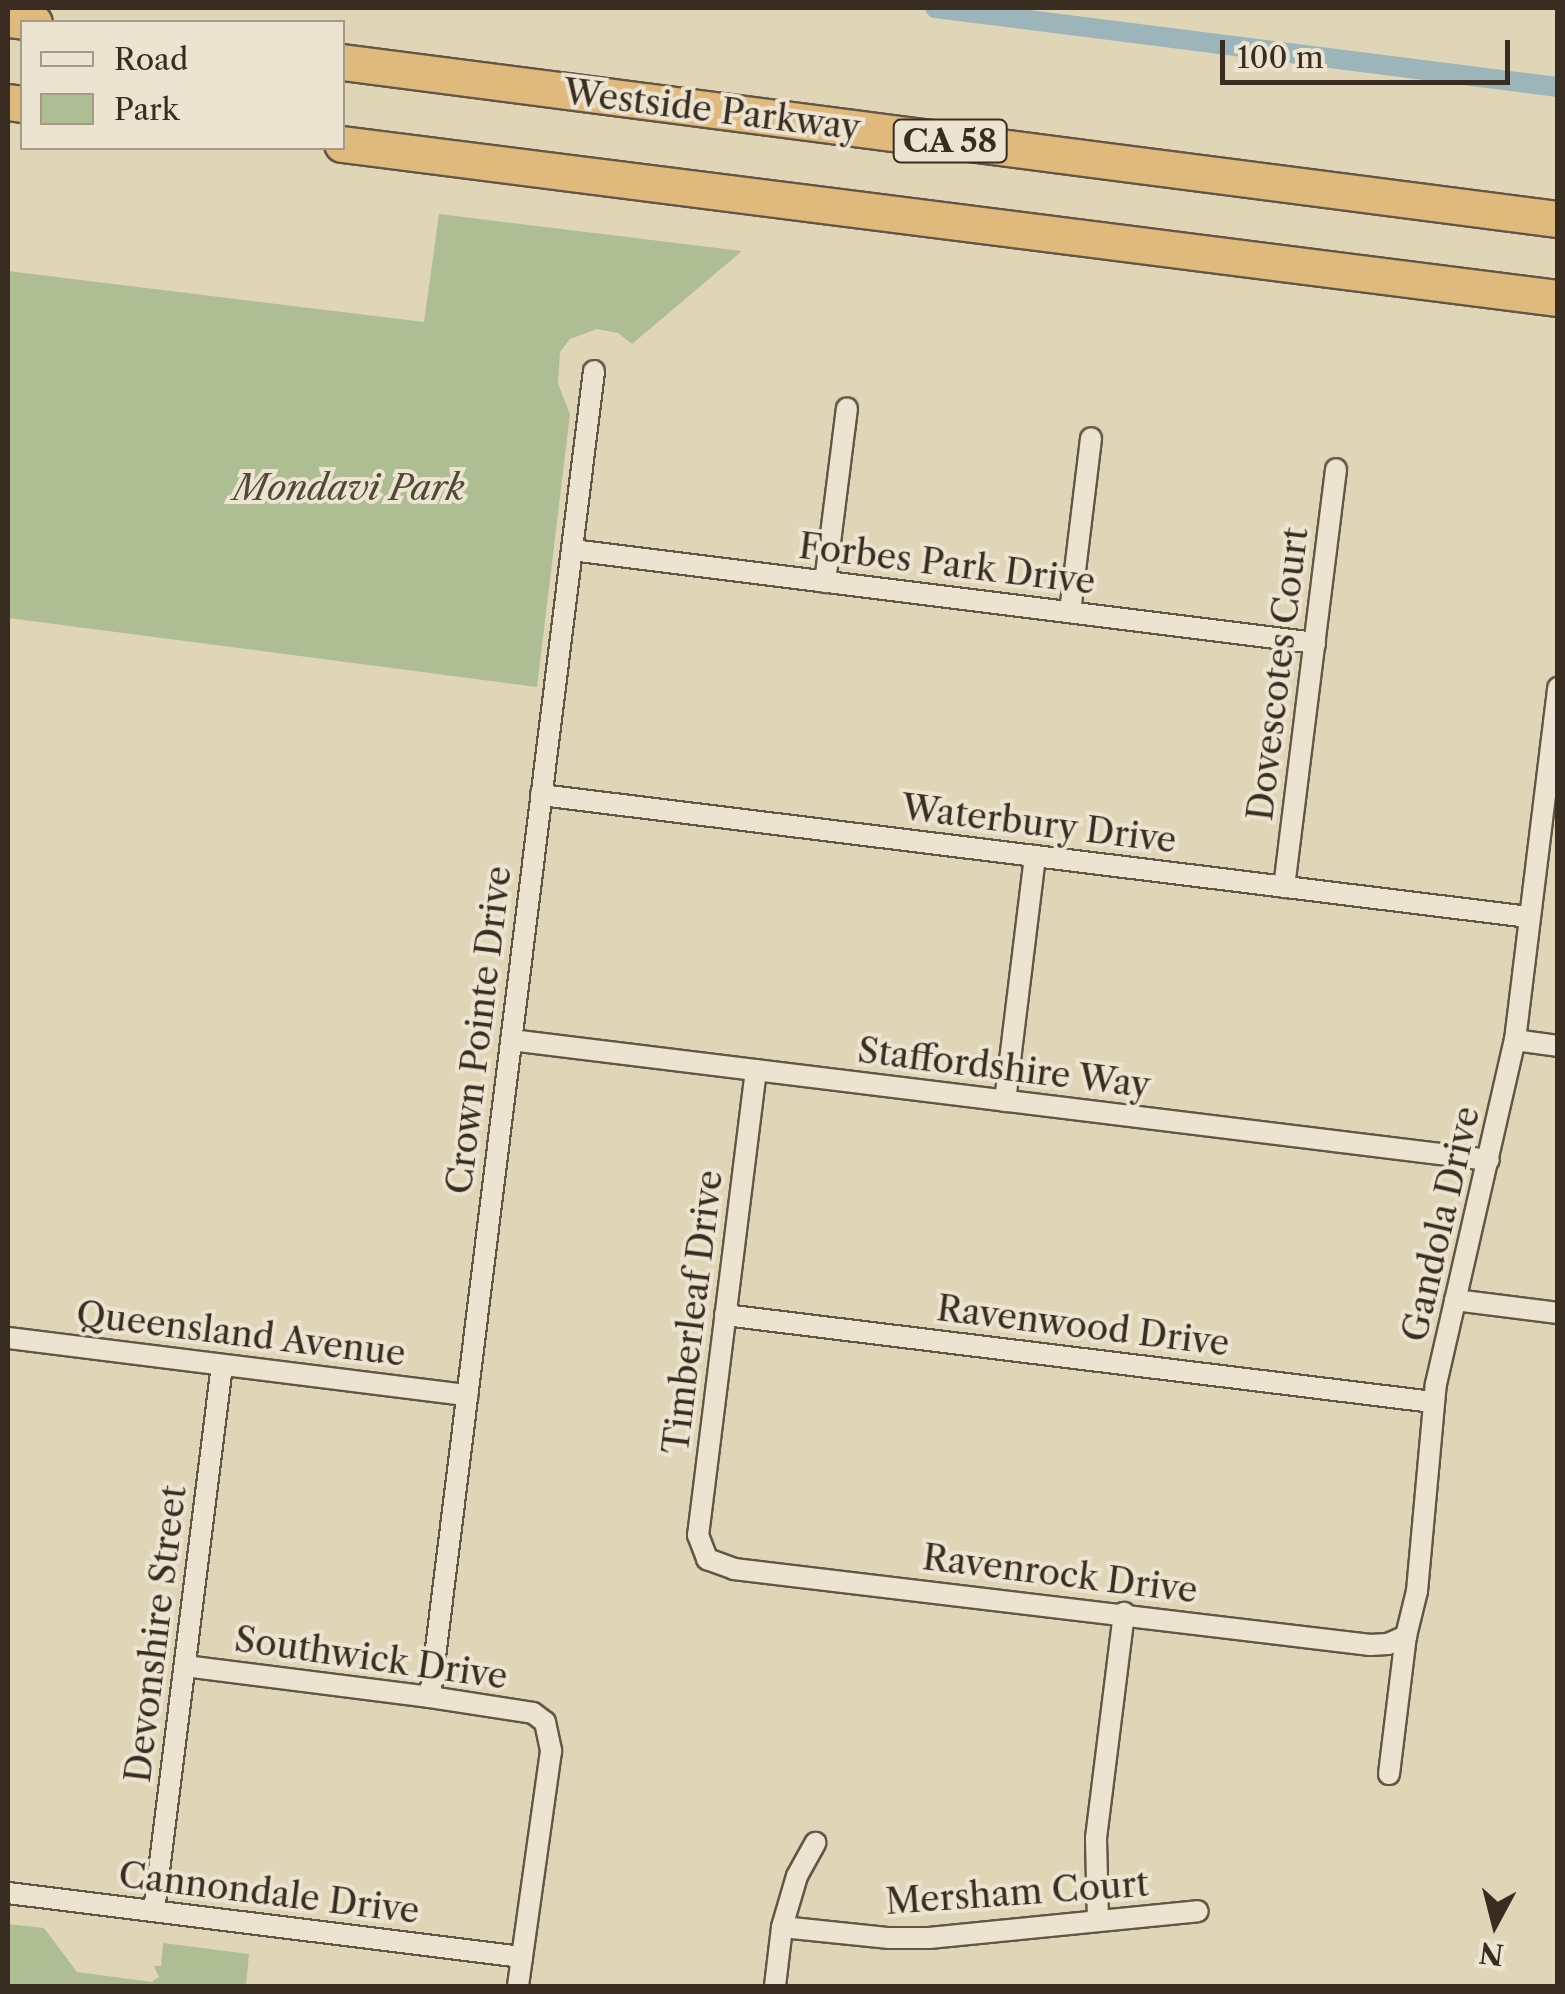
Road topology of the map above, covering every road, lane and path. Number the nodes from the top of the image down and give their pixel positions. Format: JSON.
{"nodes":[{"id":1,"x":345,"y":62,"type":"edge"},
{"id":2,"x":345,"y":144,"type":"edge"},
{"id":3,"x":1558,"y":219,"type":"edge"},
{"id":4,"x":1558,"y":298,"type":"edge"},
{"id":5,"x":594,"y":371,"type":"dead end"},
{"id":6,"x":846,"y":408,"type":"dead end"},
{"id":7,"x":1091,"y":438,"type":"dead end"},
{"id":8,"x":1336,"y":468,"type":"dead end"},
{"id":9,"x":572,"y":550,"type":"junction"},
{"id":10,"x":825,"y":582,"type":"junction"},
{"id":11,"x":1070,"y":612,"type":"junction"},
{"id":12,"x":1315,"y":643,"type":"junction"},
{"id":13,"x":1558,"y":688,"type":"edge"},
{"id":14,"x":1552,"y":778,"type":"edge"},
{"id":15,"x":541,"y":795,"type":"junction"},
{"id":16,"x":1035,"y":856,"type":"junction"},
{"id":17,"x":1284,"y":888,"type":"junction"},
{"id":18,"x":1529,"y":918,"type":"junction"},
{"id":19,"x":511,"y":1040,"type":"junction"},
{"id":20,"x":1515,"y":1040,"type":"junction"},
{"id":21,"x":1558,"y":1046,"type":"edge"},
{"id":22,"x":756,"y":1070,"type":"junction"},
{"id":23,"x":1005,"y":1101,"type":"junction"},
{"id":24,"x":1489,"y":1160,"type":"junction"},
{"id":25,"x":1455,"y":1300,"type":"junction"},
{"id":26,"x":1558,"y":1313,"type":"edge"},
{"id":27,"x":725,"y":1315,"type":"junction"},
{"id":28,"x":8,"y":1338,"type":"edge"},
{"id":29,"x":222,"y":1365,"type":"junction"},
{"id":30,"x":467,"y":1395,"type":"junction"},
{"id":31,"x":1433,"y":1402,"type":"junction"},
{"id":32,"x":707,"y":1559,"type":"joint"},
{"id":33,"x":1124,"y":1613,"type":"junction"},
{"id":34,"x":1406,"y":1636,"type":"junction"},
{"id":35,"x":185,"y":1666,"type":"junction"},
{"id":36,"x":430,"y":1697,"type":"junction"},
{"id":37,"x":1389,"y":1774,"type":"dead end"},
{"id":38,"x":815,"y":1843,"type":"dead end"},
{"id":39,"x":8,"y":1893,"type":"edge"},
{"id":40,"x":1198,"y":1910,"type":"dead end"},
{"id":41,"x":154,"y":1911,"type":"junction"},
{"id":42,"x":1098,"y":1921,"type":"junction"},
{"id":43,"x":782,"y":1927,"type":"junction"},
{"id":44,"x":522,"y":1957,"type":"junction"},
{"id":45,"x":518,"y":1986,"type":"edge"},
{"id":46,"x":775,"y":1986,"type":"edge"}],
"edges":[{"from":1,"to":3,"type":"highway","name":"Westside Parkway","number":"CA 58"},
{"from":2,"to":4,"type":"highway","number":"CA 58"},
{"from":5,"to":9,"type":"street","name":"Crown Pointe Drive"},
{"from":6,"to":10,"type":"street"},
{"from":7,"to":11,"type":"street"},
{"from":8,"to":12,"type":"street","name":"Dovescotes Court"},
{"from":9,"to":10,"type":"street","name":"Forbes Park Drive"},
{"from":9,"to":15,"type":"street","name":"Crown Pointe Drive"},
{"from":10,"to":11,"type":"street","name":"Forbes Park Drive"},
{"from":11,"to":12,"type":"street","name":"Forbes Park Drive"},
{"from":12,"to":17,"type":"street","name":"Dovescotes Court"},
{"from":13,"to":14,"type":"street","name":"Gandola Drive"},
{"from":14,"to":18,"type":"street","name":"Gandola Drive"},
{"from":15,"to":16,"type":"street","name":"Waterbury Drive"},
{"from":15,"to":19,"type":"street","name":"Crown Pointe Drive"},
{"from":16,"to":17,"type":"street","name":"Waterbury Drive"},
{"from":16,"to":23,"type":"street"},
{"from":17,"to":18,"type":"street","name":"Waterbury Drive"},
{"from":18,"to":20,"type":"street","name":"Gandola Drive"},
{"from":19,"to":22,"type":"street","name":"Staffordshire Way"},
{"from":19,"to":30,"type":"street","name":"Crown Pointe Drive"},
{"from":20,"to":21,"type":"street"},
{"from":20,"to":24,"type":"street","name":"Gandola Drive"},
{"from":22,"to":23,"type":"street","name":"Staffordshire Way"},
{"from":22,"to":27,"type":"street","name":"Timberleaf Drive"},
{"from":23,"to":24,"type":"street","name":"Staffordshire Way"},
{"from":24,"to":25,"type":"street","name":"Gandola Drive"},
{"from":25,"to":26,"type":"street"},
{"from":25,"to":31,"type":"street","name":"Gandola Drive"},
{"from":27,"to":31,"type":"street","name":"Ravenwood Drive"},
{"from":27,"to":32,"type":"street","name":"Timberleaf Drive"},
{"from":28,"to":29,"type":"street","name":"Queensland Avenue"},
{"from":29,"to":30,"type":"street","name":"Queensland Avenue"},
{"from":29,"to":35,"type":"street","name":"Devonshire Street"},
{"from":30,"to":36,"type":"street","name":"Crown Pointe Drive"},
{"from":31,"to":34,"type":"street","name":"Gandola Drive"},
{"from":32,"to":33,"type":"street","name":"Ravenrock Drive"},
{"from":33,"to":34,"type":"street","name":"Ravenrock Drive"},
{"from":33,"to":42,"type":"street"},
{"from":34,"to":37,"type":"street","name":"Gandola Drive"},
{"from":35,"to":36,"type":"street","name":"Southwick Drive"},
{"from":35,"to":41,"type":"street","name":"Devonshire Street"},
{"from":36,"to":44,"type":"street","name":"Southwick Drive"},
{"from":38,"to":43,"type":"street"},
{"from":39,"to":41,"type":"street","name":"Cannondale Drive"},
{"from":40,"to":42,"type":"street","name":"Mersham Court"},
{"from":41,"to":44,"type":"street","name":"Cannondale Drive"},
{"from":42,"to":43,"type":"street","name":"Mersham Court"},
{"from":43,"to":46,"type":"street"},
{"from":44,"to":45,"type":"street"}]}
